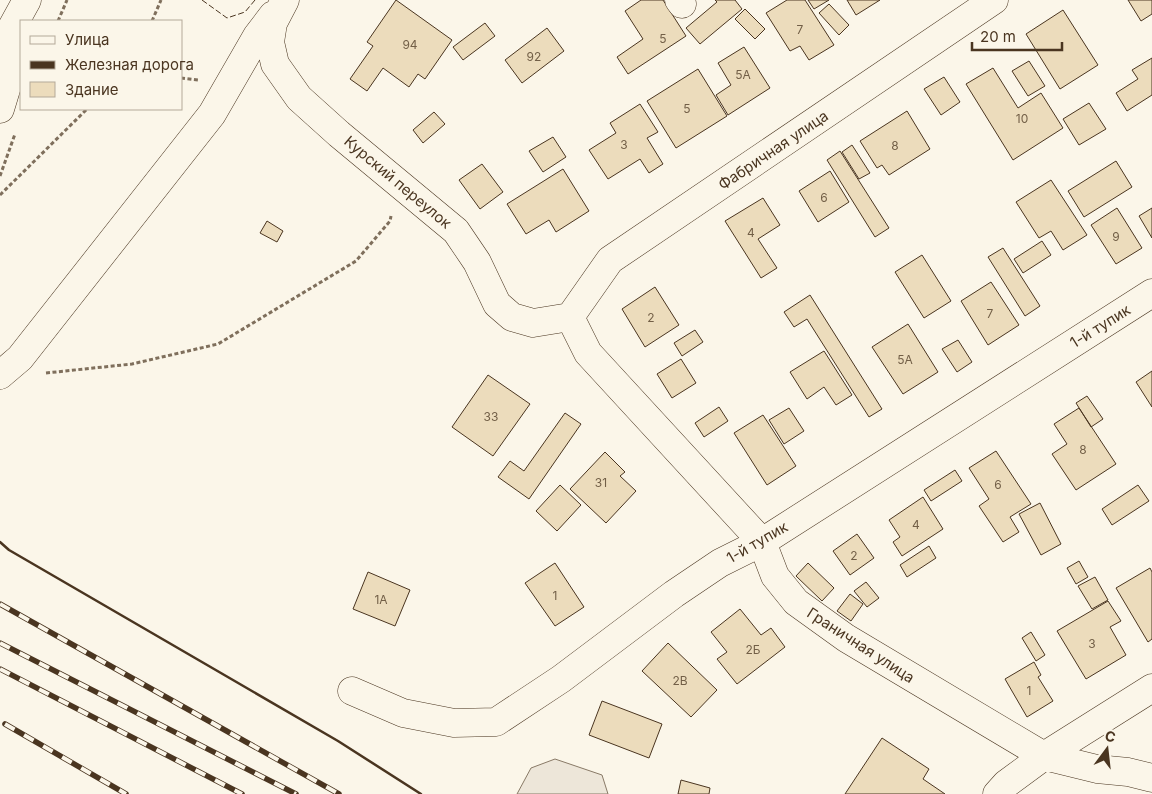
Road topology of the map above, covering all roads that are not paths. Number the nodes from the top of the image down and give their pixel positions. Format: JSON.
{"nodes":[{"id":1,"x":26,"y":0,"type":"edge"},
{"id":2,"x":34,"y":0,"type":"edge"},
{"id":3,"x":994,"y":0,"type":"edge"},
{"id":4,"x":283,"y":2,"type":"edge"},
{"id":5,"x":27,"y":20,"type":"edge"},
{"id":6,"x":20,"y":46,"type":"edge"},
{"id":7,"x":0,"y":49,"type":"edge"},
{"id":8,"x":9,"y":117,"type":"edge"},
{"id":9,"x":1152,"y":293,"type":"edge"},
{"id":10,"x":570,"y":317,"type":"junction"},
{"id":11,"x":0,"y":375,"type":"edge"},
{"id":12,"x":762,"y":542,"type":"junction"},
{"id":13,"x":1152,"y":688,"type":"edge"},
{"id":14,"x":352,"y":691,"type":"dead end"},
{"id":15,"x":1044,"y":756,"type":"junction"},
{"id":16,"x":1152,"y":778,"type":"edge"},
{"id":17,"x":997,"y":794,"type":"edge"}],
"edges":[{"from":1,"to":7,"type":"street"},
{"from":2,"to":5,"type":"street"},
{"from":3,"to":10,"type":"street","name":"Фабричная улица"},
{"from":4,"to":10,"type":"street","name":"Курский переулок"},
{"from":4,"to":11,"type":"street"},
{"from":6,"to":8,"type":"street"},
{"from":9,"to":12,"type":"street","name":"1-й тупик"},
{"from":10,"to":12,"type":"street","name":"Граничная улица"},
{"from":12,"to":14,"type":"street","name":"1-й тупик"},
{"from":12,"to":15,"type":"street","name":"Граничная улица"},
{"from":13,"to":15,"type":"street"},
{"from":15,"to":16,"type":"street","name":"Граничная улица"},
{"from":15,"to":17,"type":"street"}]}
